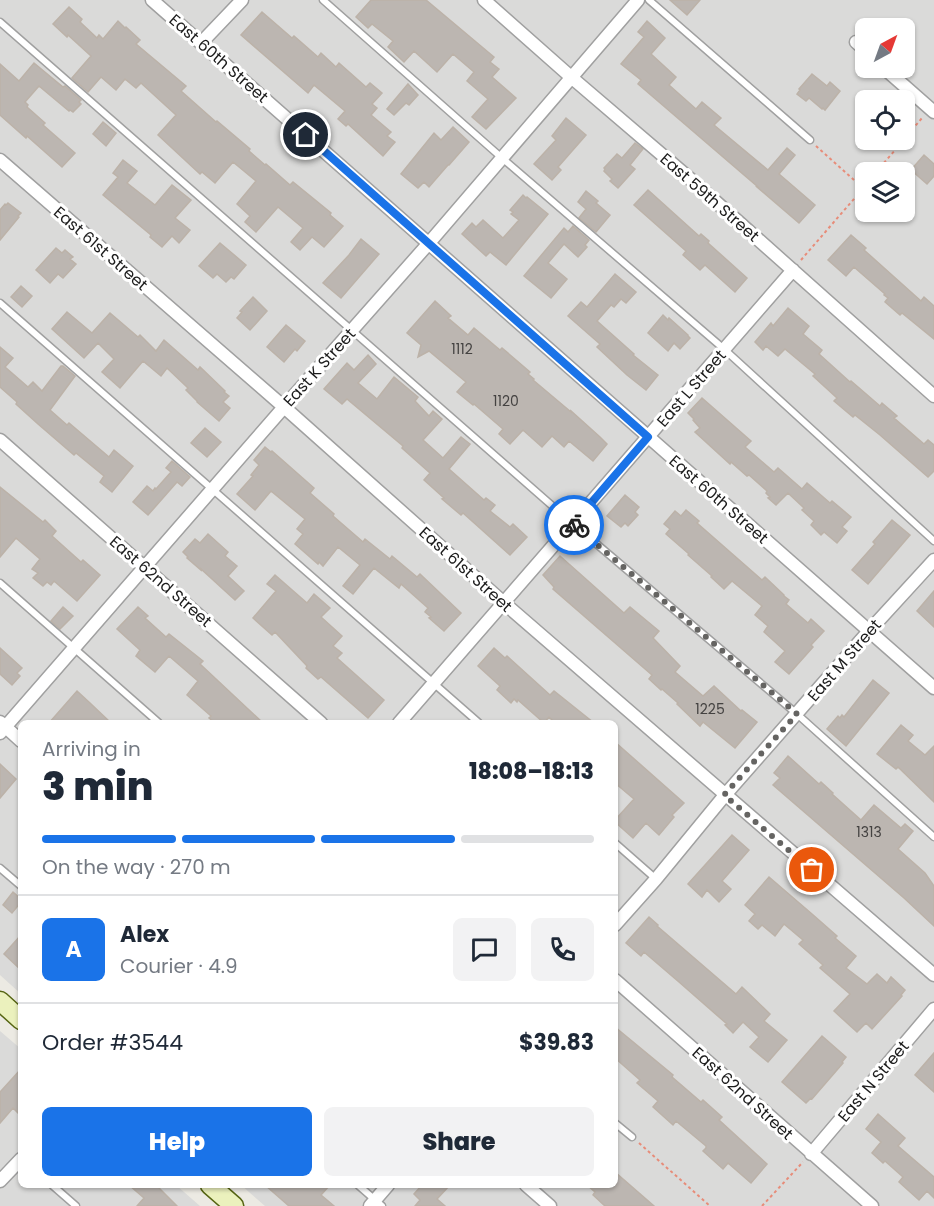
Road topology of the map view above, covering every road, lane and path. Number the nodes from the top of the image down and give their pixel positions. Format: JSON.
{"nodes":[{"id":1,"x":152,"y":0,"type":"edge"},
{"id":2,"x":242,"y":0,"type":"edge"},
{"id":3,"x":322,"y":0,"type":"edge"},
{"id":4,"x":484,"y":0,"type":"edge"},
{"id":5,"x":638,"y":0,"type":"edge"},
{"id":6,"x":649,"y":0,"type":"edge"},
{"id":7,"x":0,"y":22,"type":"edge"},
{"id":8,"x":201,"y":43,"type":"junction"},
{"id":9,"x":571,"y":77,"type":"junction"},
{"id":10,"x":895,"y":78,"type":"edge"},
{"id":11,"x":932,"y":110,"type":"edge"},
{"id":12,"x":915,"y":128,"type":"edge"},
{"id":13,"x":810,"y":140,"type":"joint"},
{"id":14,"x":895,"y":150,"type":"edge"},
{"id":15,"x":502,"y":158,"type":"junction"},
{"id":16,"x":0,"y":160,"type":"edge"},
{"id":17,"x":884,"y":162,"type":"edge"},
{"id":18,"x":855,"y":178,"type":"edge"},
{"id":19,"x":855,"y":197,"type":"edge"},
{"id":20,"x":429,"y":243,"type":"junction"},
{"id":21,"x":793,"y":270,"type":"junction"},
{"id":22,"x":0,"y":303,"type":"edge"},
{"id":23,"x":352,"y":330,"type":"junction"},
{"id":24,"x":724,"y":350,"type":"junction"},
{"id":25,"x":934,"y":396,"type":"edge"},
{"id":26,"x":284,"y":407,"type":"junction"},
{"id":27,"x":648,"y":437,"type":"junction"},
{"id":28,"x":0,"y":440,"type":"edge"},
{"id":29,"x":212,"y":490,"type":"junction"},
{"id":30,"x":573,"y":524,"type":"junction"},
{"id":31,"x":934,"y":541,"type":"edge"},
{"id":32,"x":934,"y":560,"type":"edge"},
{"id":33,"x":145,"y":568,"type":"junction"},
{"id":34,"x":0,"y":583,"type":"edge"},
{"id":35,"x":504,"y":603,"type":"junction"},
{"id":36,"x":869,"y":631,"type":"junction"},
{"id":37,"x":74,"y":648,"type":"junction"},
{"id":38,"x":434,"y":684,"type":"junction"},
{"id":39,"x":934,"y":688,"type":"edge"},
{"id":40,"x":797,"y":714,"type":"junction"},
{"id":41,"x":156,"y":720,"type":"edge"},
{"id":42,"x":318,"y":720,"type":"edge"},
{"id":43,"x":402,"y":720,"type":"edge"},
{"id":44,"x":475,"y":720,"type":"edge"},
{"id":45,"x":2,"y":727,"type":"edge"},
{"id":46,"x":18,"y":739,"type":"edge"},
{"id":47,"x":724,"y":795,"type":"junction"},
{"id":48,"x":934,"y":837,"type":"edge"},
{"id":49,"x":618,"y":846,"type":"edge"},
{"id":50,"x":0,"y":868,"type":"edge"},
{"id":51,"x":656,"y":879,"type":"junction"},
{"id":52,"x":18,"y":883,"type":"edge"},
{"id":53,"x":618,"y":922,"type":"edge"},
{"id":54,"x":934,"y":975,"type":"edge"},
{"id":55,"x":618,"y":983,"type":"edge"},
{"id":56,"x":0,"y":1001,"type":"edge"},
{"id":57,"x":934,"y":1009,"type":"edge"},
{"id":58,"x":18,"y":1017,"type":"edge"},
{"id":59,"x":618,"y":1125,"type":"edge"},
{"id":60,"x":632,"y":1137,"type":"joint"},
{"id":61,"x":811,"y":1154,"type":"junction"},
{"id":62,"x":18,"y":1162,"type":"edge"},
{"id":63,"x":0,"y":1181,"type":"edge"},
{"id":64,"x":55,"y":1188,"type":"edge"},
{"id":65,"x":213,"y":1188,"type":"edge"},
{"id":66,"x":361,"y":1188,"type":"edge"},
{"id":67,"x":386,"y":1188,"type":"edge"},
{"id":68,"x":529,"y":1188,"type":"edge"},
{"id":69,"x":376,"y":1204,"type":"edge"},
{"id":70,"x":76,"y":1206,"type":"edge"},
{"id":71,"x":234,"y":1206,"type":"edge"},
{"id":72,"x":550,"y":1206,"type":"edge"},
{"id":73,"x":710,"y":1206,"type":"edge"},
{"id":74,"x":762,"y":1206,"type":"edge"},
{"id":75,"x":872,"y":1206,"type":"edge"}],
"edges":[{"from":1,"to":8,"type":"street","name":"East 60th Street"},
{"from":2,"to":8,"type":"street"},
{"from":3,"to":15,"type":"lane"},
{"from":4,"to":9,"type":"street","name":"East 59th Street"},
{"from":5,"to":9,"type":"street","name":"East K Street"},
{"from":6,"to":13,"type":"lane"},
{"from":7,"to":23,"type":"lane"},
{"from":8,"to":20,"type":"street","name":"East 60th Street"},
{"from":9,"to":15,"type":"street","name":"East K Street"},
{"from":9,"to":21,"type":"street","name":"East 59th Street"},
{"from":10,"to":11,"type":"street"},
{"from":11,"to":12,"type":"path"},
{"from":13,"to":18,"type":"path"},
{"from":14,"to":17,"type":"path"},
{"from":15,"to":20,"type":"street","name":"East K Street"},
{"from":15,"to":24,"type":"lane"},
{"from":16,"to":26,"type":"street","name":"East 61st Street"},
{"from":19,"to":21,"type":"path"},
{"from":20,"to":23,"type":"street","name":"East K Street"},
{"from":20,"to":27,"type":"street","name":"East 60th Street"},
{"from":21,"to":24,"type":"street","name":"East L Street"},
{"from":21,"to":25,"type":"street","name":"East 59th Street"},
{"from":22,"to":29,"type":"lane"},
{"from":23,"to":26,"type":"street","name":"East K Street"},
{"from":23,"to":30,"type":"lane"},
{"from":24,"to":27,"type":"street","name":"East L Street"},
{"from":24,"to":31,"type":"lane"},
{"from":26,"to":29,"type":"street","name":"East K Street"},
{"from":26,"to":35,"type":"street","name":"East 61st Street"},
{"from":27,"to":30,"type":"street","name":"East L Street"},
{"from":27,"to":36,"type":"street","name":"East 60th Street"},
{"from":28,"to":33,"type":"street","name":"East 62nd Street"},
{"from":29,"to":33,"type":"street","name":"East K Street"},
{"from":29,"to":38,"type":"lane"},
{"from":30,"to":35,"type":"street","name":"East L Street"},
{"from":30,"to":40,"type":"lane"},
{"from":32,"to":36,"type":"street","name":"East M Street"},
{"from":33,"to":37,"type":"street","name":"East K Street"},
{"from":33,"to":42,"type":"street","name":"East 62nd Street"},
{"from":34,"to":37,"type":"lane"},
{"from":35,"to":38,"type":"street","name":"East L Street"},
{"from":35,"to":47,"type":"street","name":"East 61st Street"},
{"from":36,"to":39,"type":"street","name":"East 60th Street"},
{"from":36,"to":40,"type":"street","name":"East M Street"},
{"from":37,"to":41,"type":"lane"},
{"from":37,"to":45,"type":"street","name":"East K Street"},
{"from":38,"to":43,"type":"street","name":"East L Street"},
{"from":38,"to":44,"type":"lane"},
{"from":40,"to":47,"type":"street","name":"East M Street"},
{"from":40,"to":48,"type":"lane"},
{"from":45,"to":46,"type":"street"},
{"from":47,"to":51,"type":"street","name":"East M Street"},
{"from":47,"to":54,"type":"street","name":"East 61st Street"},
{"from":49,"to":51,"type":"lane"},
{"from":50,"to":52,"type":"lane"},
{"from":51,"to":53,"type":"street","name":"East M Street"},
{"from":55,"to":61,"type":"street","name":"East 62nd Street"},
{"from":56,"to":58,"type":"street"},
{"from":57,"to":61,"type":"street","name":"East N Street"},
{"from":59,"to":60,"type":"lane"},
{"from":60,"to":73,"type":"path"},
{"from":61,"to":74,"type":"path"},
{"from":61,"to":75,"type":"street","name":"East 62nd Street"},
{"from":62,"to":63,"type":"street"},
{"from":64,"to":70,"type":"lane"},
{"from":65,"to":71,"type":"street"},
{"from":66,"to":69,"type":"lane"},
{"from":67,"to":69,"type":"street"},
{"from":68,"to":72,"type":"street"}]}
